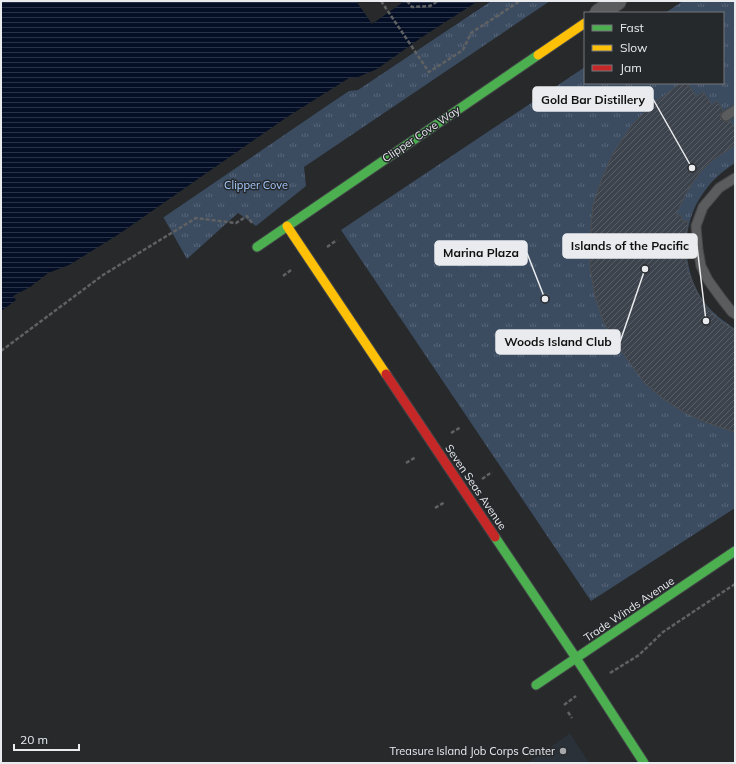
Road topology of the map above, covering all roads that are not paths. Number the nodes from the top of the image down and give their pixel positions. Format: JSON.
{"nodes":[{"id":1,"x":617,"y":1,"type":"edge"},
{"id":2,"x":600,"y":12,"type":"edge"},
{"id":3,"x":584,"y":24,"type":"edge"},
{"id":4,"x":735,"y":110,"type":"edge"},
{"id":5,"x":726,"y":116,"type":"dead end"},
{"id":6,"x":735,"y":178,"type":"edge"},
{"id":7,"x":287,"y":226,"type":"junction"},
{"id":8,"x":257,"y":246,"type":"dead end"},
{"id":9,"x":735,"y":314,"type":"edge"},
{"id":10,"x":735,"y":552,"type":"edge"},
{"id":11,"x":576,"y":658,"type":"junction"},
{"id":12,"x":536,"y":685,"type":"dead end"},
{"id":13,"x":644,"y":763,"type":"edge"}],
"edges":[{"from":1,"to":2,"type":"street"},
{"from":3,"to":7,"type":"street","name":"Clipper Cove Way"},
{"from":4,"to":5,"type":"lane"},
{"from":6,"to":9,"type":"lane"},
{"from":7,"to":8,"type":"street","name":"Clipper Cove Way"},
{"from":7,"to":11,"type":"street","name":"Seven Seas Avenue"},
{"from":10,"to":11,"type":"street","name":"Trade Winds Avenue"},
{"from":11,"to":12,"type":"street","name":"Trade Winds Avenue"},
{"from":11,"to":13,"type":"street","name":"Seven Seas Avenue"}]}
